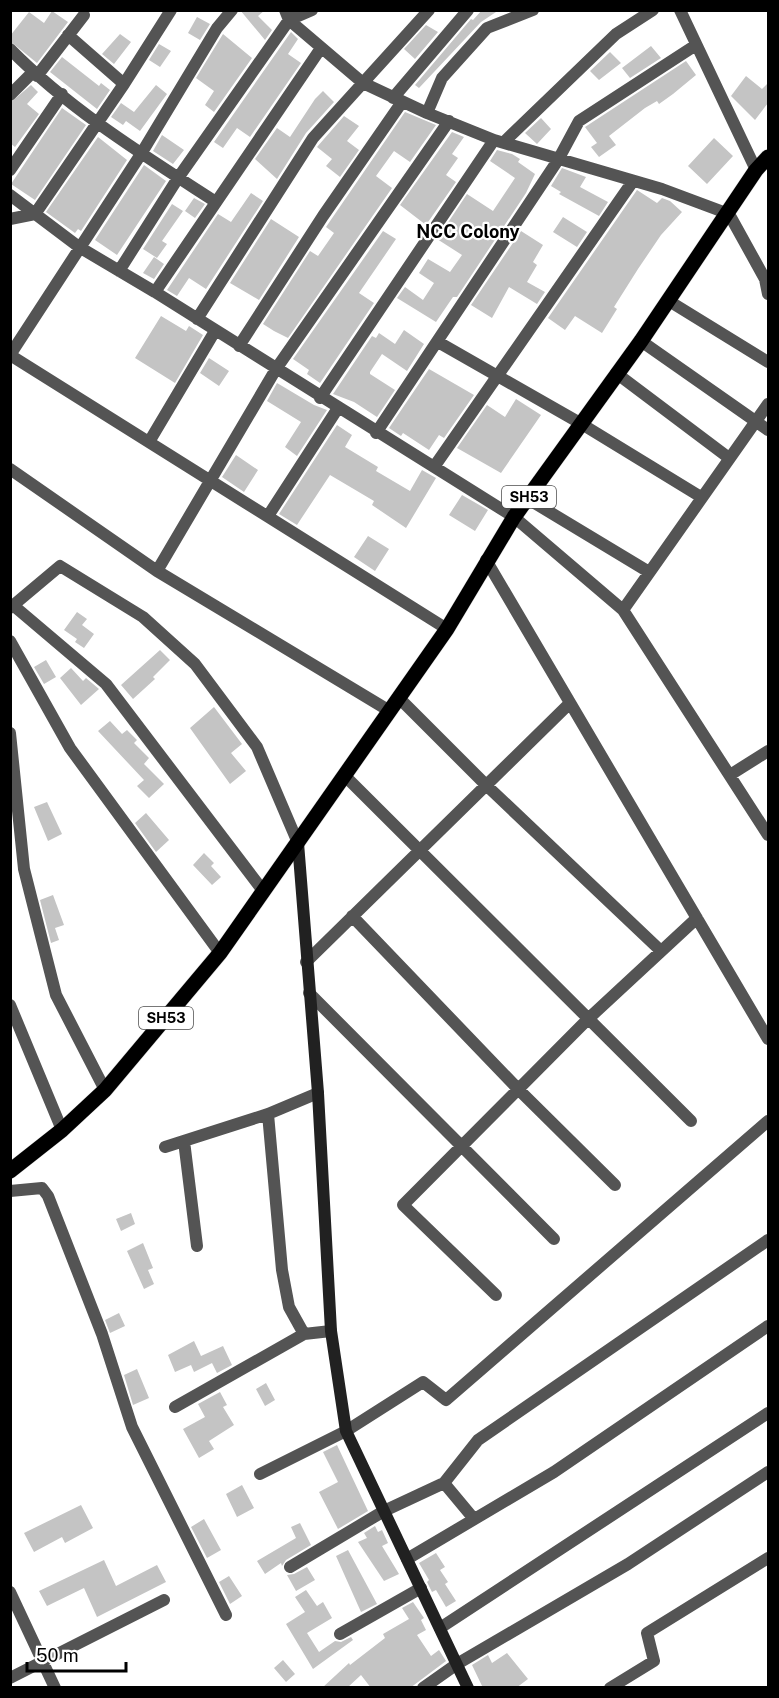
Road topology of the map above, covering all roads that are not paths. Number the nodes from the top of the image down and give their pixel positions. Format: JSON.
{"nodes":[{"id":1,"x":171,"y":10,"type":"edge"},
{"id":2,"x":232,"y":10,"type":"edge"},
{"id":3,"x":312,"y":10,"type":"edge"},
{"id":4,"x":429,"y":10,"type":"edge"},
{"id":5,"x":468,"y":10,"type":"edge"},
{"id":6,"x":533,"y":10,"type":"edge"},
{"id":7,"x":653,"y":10,"type":"edge"},
{"id":8,"x":680,"y":10,"type":"edge"},
{"id":9,"x":84,"y":15,"type":"dead end"},
{"id":10,"x":287,"y":15,"type":"edge"},
{"id":11,"x":68,"y":36,"type":"junction"},
{"id":12,"x":696,"y":45,"type":"junction"},
{"id":13,"x":321,"y":48,"type":"junction"},
{"id":14,"x":10,"y":50,"type":"edge"},
{"id":15,"x":35,"y":74,"type":"junction"},
{"id":16,"x":363,"y":83,"type":"junction"},
{"id":17,"x":124,"y":84,"type":"junction"},
{"id":18,"x":62,"y":94,"type":"junction"},
{"id":19,"x":10,"y":95,"type":"edge"},
{"id":20,"x":398,"y":100,"type":"junction"},
{"id":21,"x":427,"y":113,"type":"junction"},
{"id":22,"x":98,"y":121,"type":"junction"},
{"id":23,"x":449,"y":121,"type":"junction"},
{"id":24,"x":499,"y":141,"type":"junction"},
{"id":25,"x":141,"y":154,"type":"junction"},
{"id":26,"x":768,"y":157,"type":"edge"},
{"id":27,"x":558,"y":160,"type":"junction"},
{"id":28,"x":10,"y":170,"type":"edge"},
{"id":29,"x":756,"y":170,"type":"junction"},
{"id":30,"x":178,"y":177,"type":"junction"},
{"id":31,"x":633,"y":182,"type":"junction"},
{"id":32,"x":10,"y":195,"type":"edge"},
{"id":33,"x":216,"y":202,"type":"junction"},
{"id":34,"x":35,"y":214,"type":"junction"},
{"id":35,"x":729,"y":214,"type":"junction"},
{"id":36,"x":10,"y":219,"type":"edge"},
{"id":37,"x":79,"y":248,"type":"junction"},
{"id":38,"x":118,"y":271,"type":"junction"},
{"id":39,"x":155,"y":292,"type":"junction"},
{"id":40,"x":768,"y":294,"type":"edge"},
{"id":41,"x":669,"y":301,"type":"junction"},
{"id":42,"x":197,"y":319,"type":"junction"},
{"id":43,"x":215,"y":331,"type":"junction"},
{"id":44,"x":641,"y":341,"type":"junction"},
{"id":45,"x":438,"y":342,"type":"junction"},
{"id":46,"x":239,"y":346,"type":"junction"},
{"id":47,"x":10,"y":355,"type":"edge"},
{"id":48,"x":768,"y":362,"type":"edge"},
{"id":49,"x":276,"y":369,"type":"junction"},
{"id":50,"x":616,"y":373,"type":"junction"},
{"id":51,"x":498,"y":376,"type":"junction"},
{"id":52,"x":320,"y":398,"type":"junction"},
{"id":53,"x":768,"y":404,"type":"edge"},
{"id":54,"x":338,"y":408,"type":"junction"},
{"id":55,"x":755,"y":421,"type":"junction"},
{"id":56,"x":580,"y":423,"type":"junction"},
{"id":57,"x":768,"y":430,"type":"edge"},
{"id":58,"x":376,"y":433,"type":"junction"},
{"id":59,"x":149,"y":442,"type":"junction"},
{"id":60,"x":729,"y":458,"type":"junction"},
{"id":61,"x":434,"y":467,"type":"junction"},
{"id":62,"x":10,"y":469,"type":"edge"},
{"id":63,"x":210,"y":480,"type":"junction"},
{"id":64,"x":701,"y":497,"type":"junction"},
{"id":65,"x":528,"y":498,"type":"junction"},
{"id":66,"x":268,"y":516,"type":"junction"},
{"id":67,"x":514,"y":517,"type":"junction"},
{"id":68,"x":486,"y":560,"type":"junction"},
{"id":69,"x":157,"y":571,"type":"junction"},
{"id":70,"x":649,"y":572,"type":"junction"},
{"id":71,"x":12,"y":607,"type":"edge"},
{"id":72,"x":623,"y":610,"type":"junction"},
{"id":73,"x":447,"y":629,"type":"junction"},
{"id":74,"x":10,"y":641,"type":"edge"},
{"id":75,"x":398,"y":697,"type":"junction"},
{"id":76,"x":570,"y":703,"type":"junction"},
{"id":77,"x":388,"y":710,"type":"junction"},
{"id":78,"x":10,"y":733,"type":"edge"},
{"id":79,"x":768,"y":751,"type":"edge"},
{"id":80,"x":344,"y":775,"type":"junction"},
{"id":81,"x":730,"y":775,"type":"junction"},
{"id":82,"x":486,"y":785,"type":"junction"},
{"id":83,"x":768,"y":835,"type":"edge"},
{"id":84,"x":298,"y":843,"type":"junction"},
{"id":85,"x":419,"y":851,"type":"junction"},
{"id":86,"x":264,"y":892,"type":"junction"},
{"id":87,"x":352,"y":916,"type":"junction"},
{"id":88,"x":697,"y":918,"type":"junction"},
{"id":89,"x":661,"y":951,"type":"junction"},
{"id":90,"x":220,"y":953,"type":"junction"},
{"id":91,"x":306,"y":962,"type":"junction"},
{"id":92,"x":309,"y":993,"type":"junction"},
{"id":93,"x":10,"y":1005,"type":"edge"},
{"id":94,"x":587,"y":1020,"type":"junction"},
{"id":95,"x":768,"y":1039,"type":"edge"},
{"id":96,"x":105,"y":1090,"type":"junction"},
{"id":97,"x":519,"y":1090,"type":"junction"},
{"id":98,"x":318,"y":1093,"type":"junction"},
{"id":99,"x":268,"y":1114,"type":"junction"},
{"id":100,"x":691,"y":1121,"type":"dead end"},
{"id":101,"x":768,"y":1121,"type":"edge"},
{"id":102,"x":62,"y":1130,"type":"junction"},
{"id":103,"x":184,"y":1141,"type":"junction"},
{"id":104,"x":463,"y":1146,"type":"junction"},
{"id":105,"x":165,"y":1147,"type":"dead end"},
{"id":106,"x":12,"y":1166,"type":"edge"},
{"id":107,"x":615,"y":1185,"type":"dead end"},
{"id":108,"x":10,"y":1191,"type":"edge"},
{"id":109,"x":554,"y":1239,"type":"dead end"},
{"id":110,"x":768,"y":1240,"type":"edge"},
{"id":111,"x":197,"y":1246,"type":"dead end"},
{"id":112,"x":496,"y":1295,"type":"dead end"},
{"id":113,"x":768,"y":1326,"type":"edge"},
{"id":114,"x":331,"y":1331,"type":"junction"},
{"id":115,"x":304,"y":1334,"type":"junction"},
{"id":116,"x":175,"y":1407,"type":"dead end"},
{"id":117,"x":768,"y":1413,"type":"edge"},
{"id":118,"x":346,"y":1431,"type":"junction"},
{"id":119,"x":768,"y":1472,"type":"edge"},
{"id":120,"x":261,"y":1474,"type":"dead end"},
{"id":121,"x":444,"y":1483,"type":"junction"},
{"id":122,"x":384,"y":1511,"type":"junction"},
{"id":123,"x":474,"y":1519,"type":"junction"},
{"id":124,"x":768,"y":1558,"type":"edge"},
{"id":125,"x":407,"y":1559,"type":"junction"},
{"id":126,"x":290,"y":1567,"type":"dead end"},
{"id":127,"x":421,"y":1588,"type":"junction"},
{"id":128,"x":10,"y":1592,"type":"edge"},
{"id":129,"x":164,"y":1600,"type":"dead end"},
{"id":130,"x":226,"y":1615,"type":"dead end"},
{"id":131,"x":440,"y":1628,"type":"junction"},
{"id":132,"x":340,"y":1634,"type":"dead end"},
{"id":133,"x":43,"y":1661,"type":"junction"},
{"id":134,"x":457,"y":1664,"type":"junction"},
{"id":135,"x":10,"y":1678,"type":"edge"},
{"id":136,"x":55,"y":1688,"type":"edge"},
{"id":137,"x":423,"y":1688,"type":"edge"},
{"id":138,"x":468,"y":1688,"type":"edge"},
{"id":139,"x":610,"y":1688,"type":"edge"}],
"edges":[{"from":1,"to":17,"type":"street"},
{"from":2,"to":25,"type":"street"},
{"from":3,"to":10,"type":"street"},
{"from":4,"to":16,"type":"street"},
{"from":5,"to":20,"type":"street"},
{"from":6,"to":21,"type":"street"},
{"from":7,"to":24,"type":"street"},
{"from":8,"to":12,"type":"street"},
{"from":9,"to":11,"type":"street"},
{"from":10,"to":13,"type":"street"},
{"from":10,"to":30,"type":"street"},
{"from":11,"to":15,"type":"street"},
{"from":11,"to":17,"type":"street"},
{"from":12,"to":27,"type":"street"},
{"from":12,"to":29,"type":"street"},
{"from":13,"to":16,"type":"street"},
{"from":13,"to":33,"type":"street"},
{"from":14,"to":15,"type":"street"},
{"from":15,"to":18,"type":"street"},
{"from":15,"to":19,"type":"street"},
{"from":16,"to":20,"type":"street"},
{"from":16,"to":42,"type":"street"},
{"from":17,"to":22,"type":"street"},
{"from":18,"to":22,"type":"street"},
{"from":18,"to":28,"type":"street"},
{"from":20,"to":21,"type":"street"},
{"from":20,"to":46,"type":"street"},
{"from":21,"to":23,"type":"street"},
{"from":22,"to":25,"type":"street"},
{"from":22,"to":34,"type":"street"},
{"from":23,"to":24,"type":"street"},
{"from":23,"to":49,"type":"street"},
{"from":24,"to":27,"type":"street"},
{"from":24,"to":52,"type":"street"},
{"from":25,"to":30,"type":"street"},
{"from":25,"to":37,"type":"street"},
{"from":26,"to":29,"type":"main road","number":"SH53"},
{"from":27,"to":31,"type":"street"},
{"from":27,"to":45,"type":"street"},
{"from":29,"to":35,"type":"main road","number":"SH53"},
{"from":30,"to":33,"type":"street"},
{"from":30,"to":38,"type":"street"},
{"from":31,"to":35,"type":"street"},
{"from":31,"to":51,"type":"street"},
{"from":32,"to":34,"type":"street"},
{"from":33,"to":39,"type":"street"},
{"from":34,"to":36,"type":"street"},
{"from":34,"to":37,"type":"street"},
{"from":35,"to":40,"type":"street"},
{"from":35,"to":41,"type":"main road","number":"SH53"},
{"from":37,"to":38,"type":"street"},
{"from":37,"to":47,"type":"street"},
{"from":38,"to":39,"type":"street"},
{"from":39,"to":42,"type":"street"},
{"from":41,"to":44,"type":"main road","number":"SH53"},
{"from":41,"to":48,"type":"street"},
{"from":42,"to":43,"type":"street"},
{"from":43,"to":46,"type":"street"},
{"from":43,"to":59,"type":"street"},
{"from":44,"to":50,"type":"main road","number":"SH53"},
{"from":44,"to":55,"type":"street"},
{"from":45,"to":51,"type":"street"},
{"from":45,"to":58,"type":"street"},
{"from":46,"to":49,"type":"street"},
{"from":47,"to":59,"type":"street"},
{"from":49,"to":52,"type":"street"},
{"from":49,"to":63,"type":"street"},
{"from":50,"to":56,"type":"main road","number":"SH53"},
{"from":50,"to":60,"type":"street"},
{"from":51,"to":56,"type":"street"},
{"from":51,"to":61,"type":"street"},
{"from":52,"to":54,"type":"street"},
{"from":53,"to":55,"type":"street"},
{"from":54,"to":58,"type":"street"},
{"from":54,"to":66,"type":"street"},
{"from":55,"to":57,"type":"street"},
{"from":55,"to":60,"type":"street"},
{"from":56,"to":64,"type":"street"},
{"from":56,"to":65,"type":"main road","number":"SH53"},
{"from":58,"to":61,"type":"street"},
{"from":59,"to":63,"type":"street"},
{"from":60,"to":64,"type":"street"},
{"from":61,"to":67,"type":"street"},
{"from":62,"to":69,"type":"street"},
{"from":63,"to":66,"type":"street"},
{"from":63,"to":69,"type":"street"},
{"from":64,"to":70,"type":"street"},
{"from":65,"to":67,"type":"main road","number":"SH53"},
{"from":65,"to":70,"type":"street"},
{"from":66,"to":73,"type":"street"},
{"from":67,"to":68,"type":"main road","number":"SH53"},
{"from":67,"to":72,"type":"street"},
{"from":68,"to":73,"type":"main road","number":"SH53"},
{"from":68,"to":76,"type":"street"},
{"from":69,"to":77,"type":"street"},
{"from":70,"to":72,"type":"street"},
{"from":71,"to":84,"type":"street"},
{"from":71,"to":86,"type":"street"},
{"from":72,"to":81,"type":"street"},
{"from":73,"to":75,"type":"main road","number":"SH53"},
{"from":74,"to":90,"type":"street"},
{"from":75,"to":77,"type":"main road","number":"SH53"},
{"from":75,"to":82,"type":"street"},
{"from":76,"to":82,"type":"street"},
{"from":76,"to":88,"type":"street"},
{"from":77,"to":80,"type":"main road","number":"SH53"},
{"from":78,"to":96,"type":"street"},
{"from":79,"to":81,"type":"street"},
{"from":80,"to":84,"type":"main road","number":"SH53"},
{"from":80,"to":85,"type":"street"},
{"from":81,"to":83,"type":"street"},
{"from":82,"to":85,"type":"street"},
{"from":82,"to":89,"type":"street"},
{"from":84,"to":86,"type":"main road","number":"SH53"},
{"from":84,"to":91,"type":"street"},
{"from":85,"to":87,"type":"street"},
{"from":85,"to":94,"type":"street"},
{"from":86,"to":90,"type":"main road","number":"SH53"},
{"from":87,"to":91,"type":"street"},
{"from":87,"to":97,"type":"street"},
{"from":88,"to":89,"type":"street"},
{"from":88,"to":95,"type":"street"},
{"from":89,"to":94,"type":"street"},
{"from":90,"to":96,"type":"main road","number":"SH53"},
{"from":91,"to":92,"type":"street"},
{"from":92,"to":98,"type":"street"},
{"from":92,"to":104,"type":"street"},
{"from":93,"to":102,"type":"street"},
{"from":94,"to":97,"type":"street"},
{"from":94,"to":100,"type":"street"},
{"from":96,"to":102,"type":"main road","number":"SH53"},
{"from":97,"to":104,"type":"street"},
{"from":97,"to":107,"type":"street"},
{"from":98,"to":99,"type":"street"},
{"from":98,"to":114,"type":"street"},
{"from":99,"to":103,"type":"street"},
{"from":99,"to":115,"type":"street"},
{"from":101,"to":118,"type":"street"},
{"from":102,"to":106,"type":"main road","number":"SH53"},
{"from":103,"to":105,"type":"street"},
{"from":103,"to":111,"type":"street"},
{"from":104,"to":109,"type":"street"},
{"from":104,"to":112,"type":"street"},
{"from":108,"to":130,"type":"street"},
{"from":110,"to":121,"type":"street"},
{"from":113,"to":123,"type":"street"},
{"from":114,"to":115,"type":"street"},
{"from":114,"to":118,"type":"street"},
{"from":115,"to":116,"type":"street"},
{"from":117,"to":131,"type":"street"},
{"from":118,"to":120,"type":"street"},
{"from":118,"to":122,"type":"street"},
{"from":119,"to":134,"type":"street"},
{"from":121,"to":122,"type":"street"},
{"from":121,"to":123,"type":"street"},
{"from":122,"to":125,"type":"street"},
{"from":122,"to":126,"type":"street"},
{"from":123,"to":125,"type":"street"},
{"from":124,"to":139,"type":"street"},
{"from":125,"to":127,"type":"street"},
{"from":127,"to":131,"type":"street"},
{"from":127,"to":132,"type":"street"},
{"from":128,"to":133,"type":"street"},
{"from":129,"to":133,"type":"street"},
{"from":131,"to":134,"type":"street"},
{"from":133,"to":135,"type":"street"},
{"from":133,"to":136,"type":"street"},
{"from":134,"to":137,"type":"street"},
{"from":134,"to":138,"type":"street"}]}
